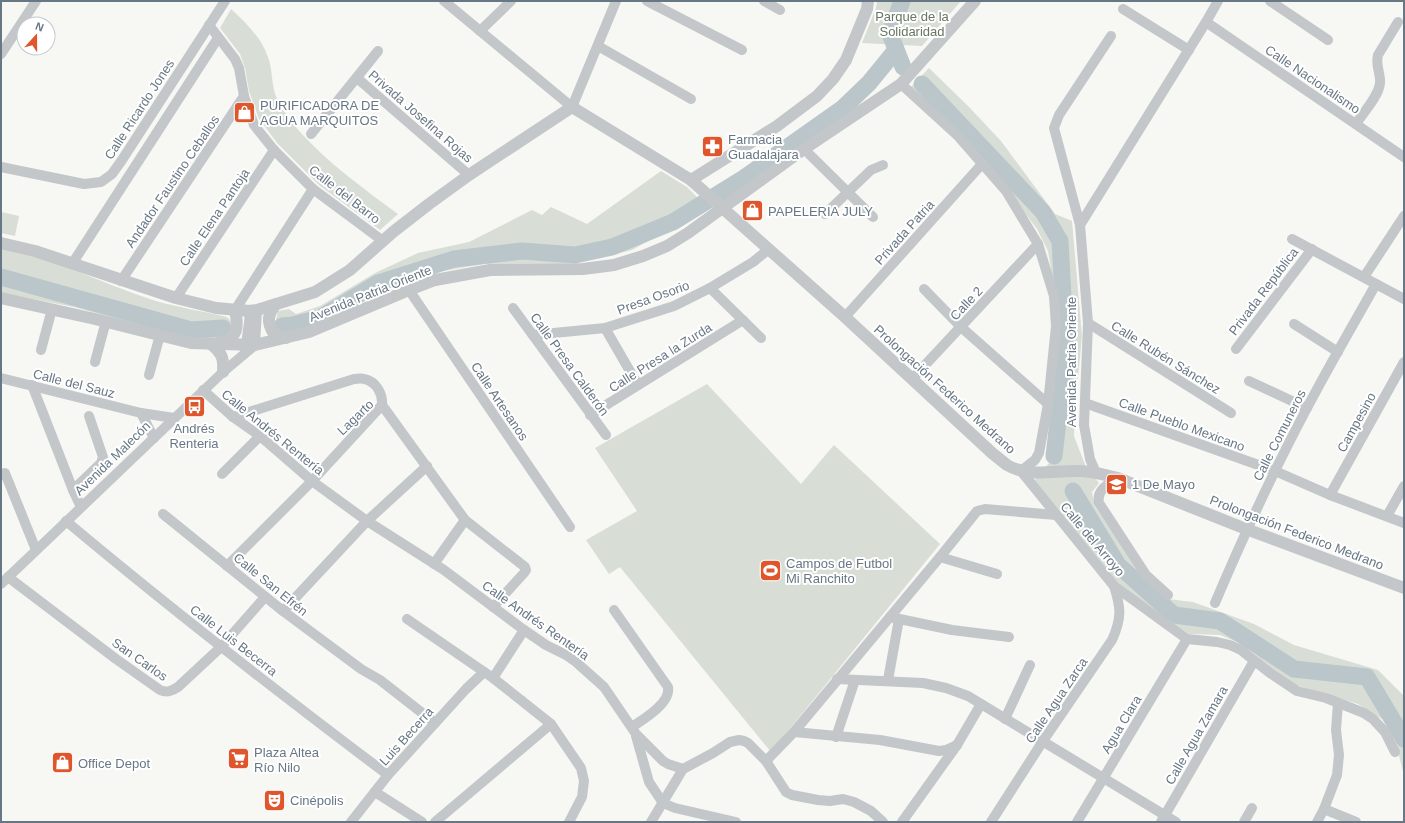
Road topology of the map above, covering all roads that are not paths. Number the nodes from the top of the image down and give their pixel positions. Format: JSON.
{"nodes":[{"id":1,"x":36,"y":1,"type":"edge"},
{"id":2,"x":225,"y":1,"type":"edge"},
{"id":3,"x":444,"y":1,"type":"edge"},
{"id":4,"x":511,"y":1,"type":"edge"},
{"id":5,"x":616,"y":1,"type":"edge"},
{"id":6,"x":647,"y":1,"type":"edge"},
{"id":7,"x":764,"y":1,"type":"edge"},
{"id":8,"x":868,"y":1,"type":"edge"},
{"id":9,"x":975,"y":1,"type":"edge"},
{"id":10,"x":1218,"y":1,"type":"edge"},
{"id":11,"x":1270,"y":1,"type":"edge"},
{"id":12,"x":1123,"y":9,"type":"dead end"},
{"id":13,"x":780,"y":10,"type":"dead end"},
{"id":14,"x":1206,"y":22,"type":"junction"},
{"id":15,"x":1398,"y":22,"type":"dead end"},
{"id":16,"x":209,"y":25,"type":"junction"},
{"id":17,"x":480,"y":31,"type":"junction"},
{"id":18,"x":1111,"y":36,"type":"dead end"},
{"id":19,"x":218,"y":38,"type":"junction"},
{"id":20,"x":1328,"y":40,"type":"dead end"},
{"id":21,"x":598,"y":46,"type":"junction"},
{"id":22,"x":742,"y":50,"type":"dead end"},
{"id":23,"x":1189,"y":50,"type":"junction"},
{"id":24,"x":378,"y":52,"type":"dead end"},
{"id":25,"x":1,"y":54,"type":"edge"},
{"id":26,"x":356,"y":78,"type":"junction"},
{"id":27,"x":901,"y":84,"type":"junction"},
{"id":28,"x":244,"y":96,"type":"junction"},
{"id":29,"x":691,"y":99,"type":"dead end"},
{"id":30,"x":572,"y":107,"type":"junction"},
{"id":31,"x":1356,"y":124,"type":"junction"},
{"id":32,"x":311,"y":134,"type":"dead end"},
{"id":33,"x":804,"y":149,"type":"junction"},
{"id":34,"x":274,"y":150,"type":"junction"},
{"id":35,"x":1404,"y":157,"type":"edge"},
{"id":36,"x":982,"y":164,"type":"junction"},
{"id":37,"x":883,"y":165,"type":"dead end"},
{"id":38,"x":1,"y":168,"type":"edge"},
{"id":39,"x":469,"y":175,"type":"junction"},
{"id":40,"x":695,"y":183,"type":"junction"},
{"id":41,"x":313,"y":189,"type":"junction"},
{"id":42,"x":848,"y":192,"type":"junction"},
{"id":43,"x":719,"y":205,"type":"junction"},
{"id":44,"x":824,"y":214,"type":"dead end"},
{"id":45,"x":873,"y":216,"type":"dead end"},
{"id":46,"x":1404,"y":216,"type":"edge"},
{"id":47,"x":1080,"y":225,"type":"junction"},
{"id":48,"x":1292,"y":239,"type":"dead end"},
{"id":49,"x":383,"y":241,"type":"junction"},
{"id":50,"x":1,"y":243,"type":"edge"},
{"id":51,"x":1038,"y":244,"type":"junction"},
{"id":52,"x":1312,"y":249,"type":"junction"},
{"id":53,"x":769,"y":250,"type":"junction"},
{"id":54,"x":72,"y":264,"type":"junction"},
{"id":55,"x":1364,"y":277,"type":"junction"},
{"id":56,"x":121,"y":280,"type":"junction"},
{"id":57,"x":1376,"y":284,"type":"junction"},
{"id":58,"x":710,"y":288,"type":"junction"},
{"id":59,"x":924,"y":289,"type":"dead end"},
{"id":60,"x":409,"y":290,"type":"junction"},
{"id":61,"x":1,"y":298,"type":"edge"},
{"id":62,"x":176,"y":298,"type":"junction"},
{"id":63,"x":1404,"y":298,"type":"edge"},
{"id":64,"x":276,"y":304,"type":"junction"},
{"id":65,"x":513,"y":308,"type":"dead end"},
{"id":66,"x":52,"y":309,"type":"junction"},
{"id":67,"x":235,"y":310,"type":"junction"},
{"id":68,"x":253,"y":310,"type":"junction"},
{"id":69,"x":845,"y":317,"type":"junction"},
{"id":70,"x":743,"y":320,"type":"junction"},
{"id":71,"x":106,"y":321,"type":"junction"},
{"id":72,"x":1088,"y":323,"type":"junction"},
{"id":73,"x":1294,"y":324,"type":"dead end"},
{"id":74,"x":961,"y":327,"type":"junction"},
{"id":75,"x":605,"y":328,"type":"junction"},
{"id":76,"x":533,"y":335,"type":"junction"},
{"id":77,"x":160,"y":336,"type":"junction"},
{"id":78,"x":286,"y":338,"type":"junction"},
{"id":79,"x":761,"y":338,"type":"dead end"},
{"id":80,"x":211,"y":344,"type":"junction"},
{"id":81,"x":249,"y":348,"type":"junction"},
{"id":82,"x":1236,"y":349,"type":"dead end"},
{"id":83,"x":41,"y":350,"type":"dead end"},
{"id":84,"x":1338,"y":352,"type":"junction"},
{"id":85,"x":94,"y":362,"type":"dead end"},
{"id":86,"x":1404,"y":362,"type":"edge"},
{"id":87,"x":223,"y":372,"type":"junction"},
{"id":88,"x":149,"y":375,"type":"dead end"},
{"id":89,"x":1,"y":378,"type":"edge"},
{"id":90,"x":912,"y":379,"type":"junction"},
{"id":91,"x":1249,"y":381,"type":"dead end"},
{"id":92,"x":32,"y":385,"type":"junction"},
{"id":93,"x":638,"y":385,"type":"junction"},
{"id":94,"x":203,"y":390,"type":"junction"},
{"id":95,"x":1085,"y":403,"type":"junction"},
{"id":96,"x":1048,"y":404,"type":"junction"},
{"id":97,"x":382,"y":405,"type":"junction"},
{"id":98,"x":1307,"y":408,"type":"junction"},
{"id":99,"x":141,"y":413,"type":"junction"},
{"id":100,"x":1231,"y":413,"type":"dead end"},
{"id":101,"x":590,"y":415,"type":"junction"},
{"id":102,"x":89,"y":416,"type":"dead end"},
{"id":103,"x":233,"y":417,"type":"junction"},
{"id":104,"x":174,"y":418,"type":"junction"},
{"id":105,"x":606,"y":435,"type":"dead end"},
{"id":106,"x":260,"y":436,"type":"junction"},
{"id":107,"x":154,"y":438,"type":"junction"},
{"id":108,"x":427,"y":466,"type":"junction"},
{"id":109,"x":1021,"y":471,"type":"junction"},
{"id":110,"x":1275,"y":471,"type":"junction"},
{"id":111,"x":6,"y":473,"type":"dead end"},
{"id":112,"x":1096,"y":473,"type":"junction"},
{"id":113,"x":222,"y":474,"type":"dead end"},
{"id":114,"x":1118,"y":478,"type":"junction"},
{"id":115,"x":312,"y":481,"type":"junction"},
{"id":116,"x":1404,"y":486,"type":"edge"},
{"id":117,"x":73,"y":490,"type":"junction"},
{"id":118,"x":1330,"y":495,"type":"junction"},
{"id":119,"x":81,"y":507,"type":"junction"},
{"id":120,"x":163,"y":514,"type":"dead end"},
{"id":121,"x":1056,"y":515,"type":"junction"},
{"id":122,"x":1387,"y":516,"type":"junction"},
{"id":123,"x":465,"y":520,"type":"junction"},
{"id":124,"x":66,"y":521,"type":"junction"},
{"id":125,"x":367,"y":521,"type":"junction"},
{"id":126,"x":1404,"y":523,"type":"edge"},
{"id":127,"x":570,"y":527,"type":"dead end"},
{"id":128,"x":1246,"y":529,"type":"junction"},
{"id":129,"x":36,"y":550,"type":"junction"},
{"id":130,"x":940,"y":557,"type":"junction"},
{"id":131,"x":434,"y":564,"type":"junction"},
{"id":132,"x":227,"y":566,"type":"junction"},
{"id":133,"x":997,"y":574,"type":"dead end"},
{"id":134,"x":5,"y":580,"type":"edge"},
{"id":135,"x":1114,"y":586,"type":"junction"},
{"id":136,"x":1404,"y":588,"type":"edge"},
{"id":137,"x":1168,"y":595,"type":"dead end"},
{"id":138,"x":265,"y":597,"type":"junction"},
{"id":139,"x":1215,"y":603,"type":"dead end"},
{"id":140,"x":493,"y":607,"type":"junction"},
{"id":141,"x":614,"y":610,"type":"dead end"},
{"id":142,"x":283,"y":611,"type":"junction"},
{"id":143,"x":895,"y":618,"type":"junction"},
{"id":144,"x":407,"y":619,"type":"dead end"},
{"id":145,"x":524,"y":630,"type":"junction"},
{"id":146,"x":1008,"y":637,"type":"dead end"},
{"id":147,"x":1187,"y":639,"type":"junction"},
{"id":148,"x":221,"y":646,"type":"junction"},
{"id":149,"x":1254,"y":661,"type":"junction"},
{"id":150,"x":1030,"y":665,"type":"dead end"},
{"id":151,"x":484,"y":672,"type":"junction"},
{"id":152,"x":493,"y":678,"type":"junction"},
{"id":153,"x":837,"y":679,"type":"junction"},
{"id":154,"x":855,"y":680,"type":"junction"},
{"id":155,"x":888,"y":680,"type":"junction"},
{"id":156,"x":1338,"y":703,"type":"junction"},
{"id":157,"x":981,"y":704,"type":"junction"},
{"id":158,"x":1005,"y":719,"type":"junction"},
{"id":159,"x":435,"y":723,"type":"junction"},
{"id":160,"x":551,"y":724,"type":"junction"},
{"id":161,"x":634,"y":730,"type":"junction"},
{"id":162,"x":794,"y":732,"type":"junction"},
{"id":163,"x":836,"y":737,"type":"junction"},
{"id":164,"x":1043,"y":741,"type":"junction"},
{"id":165,"x":957,"y":745,"type":"junction"},
{"id":166,"x":1396,"y":752,"type":"dead end"},
{"id":167,"x":766,"y":761,"type":"junction"},
{"id":168,"x":683,"y":769,"type":"junction"},
{"id":169,"x":388,"y":775,"type":"junction"},
{"id":170,"x":1104,"y":778,"type":"junction"},
{"id":171,"x":375,"y":792,"type":"junction"},
{"id":172,"x":662,"y":803,"type":"junction"},
{"id":173,"x":1252,"y":808,"type":"dead end"},
{"id":174,"x":1324,"y":809,"type":"junction"},
{"id":175,"x":1163,"y":818,"type":"edge"},
{"id":176,"x":351,"y":822,"type":"edge"},
{"id":177,"x":422,"y":822,"type":"edge"},
{"id":178,"x":435,"y":822,"type":"edge"},
{"id":179,"x":569,"y":822,"type":"edge"},
{"id":180,"x":651,"y":822,"type":"edge"},
{"id":181,"x":736,"y":822,"type":"edge"},
{"id":182,"x":883,"y":822,"type":"edge"},
{"id":183,"x":902,"y":822,"type":"edge"},
{"id":184,"x":991,"y":822,"type":"edge"},
{"id":185,"x":1077,"y":822,"type":"edge"},
{"id":186,"x":1176,"y":822,"type":"edge"},
{"id":187,"x":1244,"y":822,"type":"edge"},
{"id":188,"x":1317,"y":822,"type":"edge"},
{"id":189,"x":1356,"y":822,"type":"edge"}],
"edges":[{"from":1,"to":25,"type":"street"},
{"from":2,"to":16,"type":"street","name":"Calle Ricardo Jones"},
{"from":3,"to":17,"type":"street"},
{"from":4,"to":17,"type":"street"},
{"from":5,"to":21,"type":"street"},
{"from":6,"to":22,"type":"street"},
{"from":7,"to":13,"type":"street"},
{"from":8,"to":40,"type":"street"},
{"from":9,"to":27,"type":"street","name":"Avenida Patria Oriente"},
{"from":10,"to":14,"type":"street"},
{"from":11,"to":20,"type":"street"},
{"from":12,"to":23,"type":"street"},
{"from":14,"to":23,"type":"street"},
{"from":14,"to":31,"type":"street","name":"Calle Nacionalismo"},
{"from":15,"to":31,"type":"street"},
{"from":16,"to":19,"type":"street","name":"Calle del Barro"},
{"from":16,"to":38,"type":"street","name":"Calle Ricardo Jones"},
{"from":17,"to":30,"type":"street"},
{"from":18,"to":47,"type":"street","name":"Avenida Patria Oriente"},
{"from":19,"to":28,"type":"street","name":"Calle del Barro"},
{"from":19,"to":54,"type":"street"},
{"from":21,"to":29,"type":"street"},
{"from":21,"to":30,"type":"street"},
{"from":23,"to":47,"type":"street"},
{"from":24,"to":26,"type":"street"},
{"from":26,"to":32,"type":"street"},
{"from":26,"to":39,"type":"street","name":"Privada Josefina Rojas"},
{"from":27,"to":33,"type":"street","name":"Avenida Patria Oriente"},
{"from":27,"to":36,"type":"street"},
{"from":28,"to":34,"type":"street","name":"Calle del Barro"},
{"from":28,"to":56,"type":"street","name":"Andador Faustino Ceballos"},
{"from":30,"to":39,"type":"street","name":"Avenida Patria Oriente"},
{"from":30,"to":40,"type":"street","name":"Prolongación Federico Medrano"},
{"from":31,"to":35,"type":"street","name":"Calle Nacionalismo"},
{"from":33,"to":42,"type":"street"},
{"from":33,"to":43,"type":"street","name":"Avenida Patria Oriente"},
{"from":34,"to":41,"type":"street","name":"Calle del Barro"},
{"from":34,"to":62,"type":"street","name":"Calle Elena Pantoja"},
{"from":36,"to":51,"type":"street"},
{"from":36,"to":69,"type":"street","name":"Privada Patria"},
{"from":37,"to":42,"type":"street"},
{"from":39,"to":49,"type":"street","name":"Avenida Patria Oriente"},
{"from":40,"to":43,"type":"street","name":"Prolongación Federico Medrano"},
{"from":41,"to":49,"type":"street","name":"Calle del Barro"},
{"from":41,"to":67,"type":"street"},
{"from":42,"to":44,"type":"street"},
{"from":42,"to":45,"type":"street"},
{"from":43,"to":53,"type":"street","name":"Prolongación Federico Medrano"},
{"from":43,"to":60,"type":"street","name":"Avenida Patria Oriente"},
{"from":46,"to":55,"type":"street"},
{"from":47,"to":72,"type":"street","name":"Avenida Patria Oriente"},
{"from":48,"to":52,"type":"street"},
{"from":49,"to":64,"type":"street","name":"Avenida Patria Oriente"},
{"from":50,"to":54,"type":"street","name":"Avenida Patria Oriente"},
{"from":51,"to":74,"type":"street","name":"Calle 2"},
{"from":51,"to":96,"type":"street"},
{"from":52,"to":55,"type":"street"},
{"from":52,"to":82,"type":"street","name":"Privada República"},
{"from":53,"to":58,"type":"street","name":"Presa Osorio"},
{"from":53,"to":69,"type":"street","name":"Prolongación Federico Medrano"},
{"from":54,"to":56,"type":"street","name":"Avenida Patria Oriente"},
{"from":55,"to":57,"type":"street"},
{"from":56,"to":62,"type":"street","name":"Avenida Patria Oriente"},
{"from":57,"to":63,"type":"street"},
{"from":57,"to":84,"type":"street","name":"Calle Comuneros"},
{"from":58,"to":70,"type":"street"},
{"from":58,"to":75,"type":"street","name":"Presa Osorio"},
{"from":59,"to":74,"type":"street"},
{"from":60,"to":78,"type":"street","name":"Avenida Patria Oriente"},
{"from":60,"to":127,"type":"street","name":"Calle Artesanos"},
{"from":61,"to":66,"type":"street","name":"Avenida Patria Oriente"},
{"from":62,"to":67,"type":"street","name":"Avenida Patria Oriente"},
{"from":64,"to":68,"type":"street","name":"Avenida Patria Oriente"},
{"from":64,"to":78,"type":"street"},
{"from":65,"to":76,"type":"street","name":"Calle Presa Calderón"},
{"from":66,"to":71,"type":"street","name":"Avenida Patria Oriente"},
{"from":66,"to":83,"type":"street"},
{"from":67,"to":68,"type":"street","name":"Avenida Patria Oriente"},
{"from":67,"to":80,"type":"street"},
{"from":68,"to":81,"type":"street"},
{"from":69,"to":90,"type":"street","name":"Prolongación Federico Medrano"},
{"from":70,"to":79,"type":"street"},
{"from":70,"to":93,"type":"street","name":"Calle Presa la Zurda"},
{"from":71,"to":77,"type":"street","name":"Avenida Patria Oriente"},
{"from":71,"to":85,"type":"street"},
{"from":72,"to":95,"type":"street","name":"Avenida Patria Oriente"},
{"from":72,"to":100,"type":"street","name":"Calle Rubén Sánchez"},
{"from":73,"to":84,"type":"street"},
{"from":74,"to":90,"type":"street","name":"Calle 2"},
{"from":74,"to":96,"type":"street"},
{"from":75,"to":76,"type":"street","name":"Presa Osorio"},
{"from":75,"to":93,"type":"street"},
{"from":76,"to":101,"type":"street","name":"Calle Presa Calderón"},
{"from":77,"to":80,"type":"street","name":"Avenida Patria Oriente"},
{"from":77,"to":88,"type":"street"},
{"from":78,"to":81,"type":"street","name":"Avenida Patria Oriente"},
{"from":80,"to":81,"type":"street","name":"Avenida Patria Oriente"},
{"from":80,"to":87,"type":"street"},
{"from":81,"to":87,"type":"street","name":"Avenida Malecón"},
{"from":84,"to":98,"type":"street","name":"Calle Comuneros"},
{"from":86,"to":118,"type":"street","name":"Campesino"},
{"from":87,"to":94,"type":"street","name":"Avenida Malecón"},
{"from":89,"to":92,"type":"street","name":"Calle del Sauz"},
{"from":90,"to":109,"type":"street","name":"Prolongación Federico Medrano"},
{"from":91,"to":98,"type":"street"},
{"from":92,"to":99,"type":"street","name":"Calle del Sauz"},
{"from":92,"to":117,"type":"street"},
{"from":93,"to":101,"type":"street","name":"Calle Presa la Zurda"},
{"from":94,"to":103,"type":"street","name":"Calle Andrés Rentería"},
{"from":94,"to":104,"type":"street","name":"Avenida Malecón"},
{"from":95,"to":110,"type":"street","name":"Calle Pueblo Mexicano"},
{"from":95,"to":112,"type":"street","name":"Avenida Patria Oriente"},
{"from":96,"to":109,"type":"street"},
{"from":97,"to":103,"type":"street"},
{"from":97,"to":108,"type":"street","name":"Lagarto"},
{"from":97,"to":115,"type":"street","name":"Lagarto"},
{"from":98,"to":110,"type":"street","name":"Calle Comuneros"},
{"from":99,"to":104,"type":"street","name":"Calle del Sauz"},
{"from":99,"to":107,"type":"street"},
{"from":101,"to":105,"type":"street","name":"Calle Presa Calderón"},
{"from":102,"to":117,"type":"street"},
{"from":103,"to":106,"type":"street","name":"Calle Andrés Rentería"},
{"from":104,"to":107,"type":"street","name":"Avenida Malecón"},
{"from":106,"to":113,"type":"street"},
{"from":106,"to":115,"type":"street","name":"Calle Andrés Rentería"},
{"from":107,"to":119,"type":"street","name":"Avenida Malecón"},
{"from":108,"to":123,"type":"street","name":"Lagarto"},
{"from":108,"to":125,"type":"street"},
{"from":109,"to":112,"type":"street","name":"Prolongación Federico Medrano"},
{"from":109,"to":121,"type":"street","name":"Calle del Arroyo"},
{"from":110,"to":118,"type":"street","name":"Calle Pueblo Mexicano"},
{"from":110,"to":128,"type":"street","name":"Calle Comuneros"},
{"from":111,"to":129,"type":"street"},
{"from":112,"to":114,"type":"street","name":"Prolongación Federico Medrano"},
{"from":114,"to":128,"type":"street","name":"Prolongación Federico Medrano"},
{"from":114,"to":137,"type":"street"},
{"from":115,"to":125,"type":"street","name":"Calle Andrés Rentería"},
{"from":115,"to":132,"type":"street","name":"Lagarto"},
{"from":116,"to":122,"type":"street"},
{"from":117,"to":119,"type":"street"},
{"from":118,"to":122,"type":"street","name":"Calle Pueblo Mexicano"},
{"from":119,"to":124,"type":"street","name":"Avenida Malecón"},
{"from":120,"to":132,"type":"street","name":"Calle San Efrén"},
{"from":121,"to":130,"type":"street"},
{"from":121,"to":135,"type":"street","name":"Calle del Arroyo"},
{"from":122,"to":126,"type":"street","name":"Calle Pueblo Mexicano"},
{"from":123,"to":131,"type":"street"},
{"from":123,"to":140,"type":"street","name":"Lagarto"},
{"from":124,"to":129,"type":"street","name":"Avenida Malecón"},
{"from":124,"to":148,"type":"street","name":"Calle Luis Becerra"},
{"from":125,"to":131,"type":"street","name":"Calle Andrés Rentería"},
{"from":125,"to":142,"type":"street"},
{"from":128,"to":136,"type":"street","name":"Prolongación Federico Medrano"},
{"from":128,"to":139,"type":"street","name":"Calle Comuneros"},
{"from":129,"to":134,"type":"street","name":"Avenida Malecón"},
{"from":130,"to":133,"type":"street"},
{"from":130,"to":143,"type":"street"},
{"from":131,"to":140,"type":"street","name":"Calle Andrés Rentería"},
{"from":132,"to":138,"type":"street","name":"Calle San Efrén"},
{"from":134,"to":148,"type":"street","name":"San Carlos"},
{"from":135,"to":147,"type":"street","name":"Calle del Arroyo"},
{"from":135,"to":164,"type":"street","name":"Calle Agua Zarca"},
{"from":138,"to":142,"type":"street","name":"Calle San Efrén"},
{"from":138,"to":148,"type":"street","name":"San Carlos"},
{"from":140,"to":145,"type":"street","name":"Calle Andrés Rentería"},
{"from":141,"to":161,"type":"street"},
{"from":142,"to":159,"type":"street","name":"Calle San Efrén"},
{"from":143,"to":146,"type":"street"},
{"from":143,"to":153,"type":"street"},
{"from":143,"to":155,"type":"street"},
{"from":144,"to":151,"type":"street"},
{"from":145,"to":152,"type":"street"},
{"from":145,"to":161,"type":"street","name":"Calle Andrés Rentería"},
{"from":147,"to":149,"type":"street"},
{"from":147,"to":170,"type":"street","name":"Agua Clara"},
{"from":148,"to":169,"type":"street","name":"Calle Luis Becerra"},
{"from":149,"to":156,"type":"street"},
{"from":149,"to":175,"type":"street","name":"Calle Agua Zamara"},
{"from":150,"to":158,"type":"street"},
{"from":151,"to":152,"type":"street"},
{"from":151,"to":159,"type":"street","name":"Luis Becerra"},
{"from":152,"to":160,"type":"street"},
{"from":153,"to":154,"type":"street"},
{"from":153,"to":162,"type":"street"},
{"from":154,"to":155,"type":"street"},
{"from":154,"to":163,"type":"street"},
{"from":155,"to":157,"type":"street"},
{"from":156,"to":166,"type":"street"},
{"from":156,"to":174,"type":"street"},
{"from":157,"to":158,"type":"street"},
{"from":157,"to":165,"type":"street"},
{"from":158,"to":164,"type":"street"},
{"from":159,"to":169,"type":"street","name":"Luis Becerra"},
{"from":160,"to":178,"type":"street"},
{"from":160,"to":179,"type":"street"},
{"from":161,"to":168,"type":"street","name":"Calle Andrés Rentería"},
{"from":161,"to":172,"type":"street"},
{"from":162,"to":163,"type":"street"},
{"from":162,"to":167,"type":"street"},
{"from":163,"to":165,"type":"street"},
{"from":164,"to":170,"type":"street"},
{"from":164,"to":184,"type":"street","name":"Calle Agua Zarca"},
{"from":165,"to":183,"type":"street"},
{"from":167,"to":168,"type":"street"},
{"from":167,"to":182,"type":"street"},
{"from":168,"to":172,"type":"street"},
{"from":169,"to":171,"type":"street","name":"Luis Becerra"},
{"from":170,"to":175,"type":"street"},
{"from":170,"to":185,"type":"street","name":"Agua Clara"},
{"from":171,"to":176,"type":"street","name":"Luis Becerra"},
{"from":171,"to":177,"type":"street"},
{"from":172,"to":180,"type":"street"},
{"from":172,"to":181,"type":"street"},
{"from":173,"to":187,"type":"street"},
{"from":174,"to":188,"type":"street"},
{"from":174,"to":189,"type":"street"},
{"from":175,"to":186,"type":"street"}]}
